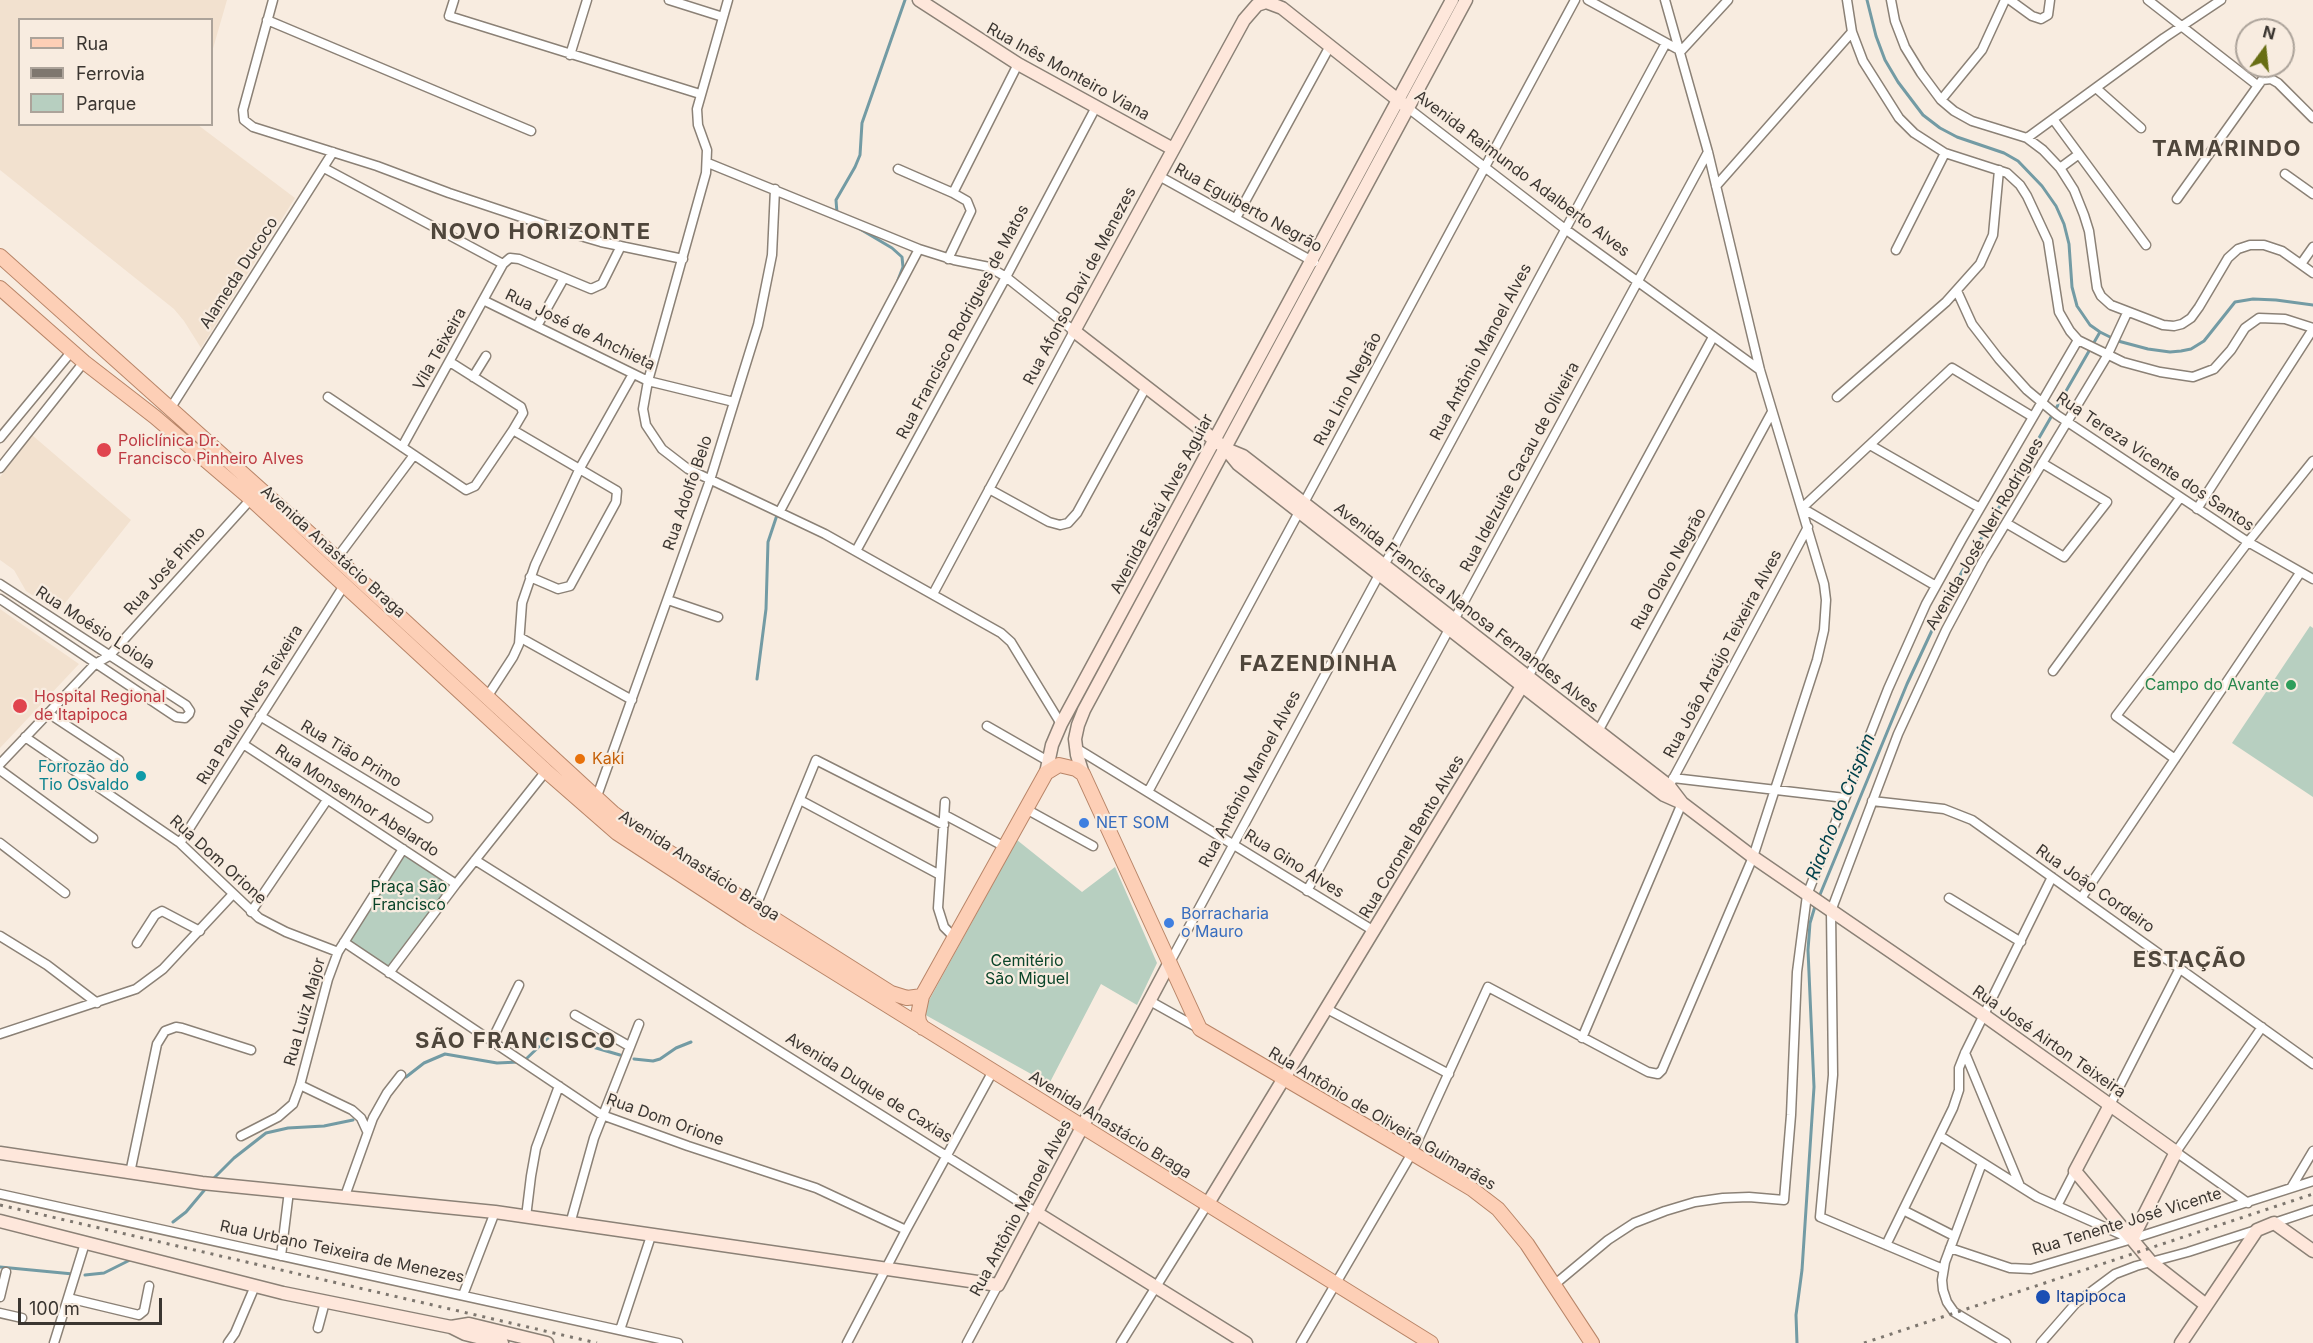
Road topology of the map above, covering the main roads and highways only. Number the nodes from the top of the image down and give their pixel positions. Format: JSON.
{"nodes":[{"id":1,"x":0,"y":256,"type":"edge"},
{"id":2,"x":0,"y":288,"type":"edge"},
{"id":3,"x":663,"y":857,"type":"junction"},
{"id":4,"x":752,"y":914,"type":"junction"},
{"id":5,"x":922,"y":996,"type":"junction"},
{"id":6,"x":923,"y":1028,"type":"junction"},
{"id":7,"x":1200,"y":1029,"type":"joint"},
{"id":8,"x":1431,"y":1343,"type":"edge"},
{"id":9,"x":1592,"y":1343,"type":"edge"}],
"edges":[{"from":1,"to":3,"type":"main road","name":"Avenida Anastácio Braga"},
{"from":2,"to":3,"type":"main road","name":"Avenida Anastácio Braga"},
{"from":3,"to":4,"type":"main road","name":"Avenida Anastácio Braga"},
{"from":4,"to":5,"type":"main road","name":"Avenida Anastácio Braga"},
{"from":4,"to":6,"type":"main road","name":"Avenida Anastácio Braga"},
{"from":5,"to":6,"type":"main road","name":"Avenida Esaú Alves Aguiar"},
{"from":5,"to":7,"type":"main road","name":"Avenida Esaú Alves Aguiar"},
{"from":6,"to":8,"type":"main road","name":"Avenida Anastácio Braga"},
{"from":7,"to":9,"type":"main road","name":"Rua Antônio de Oliveira Guimarães"}]}
